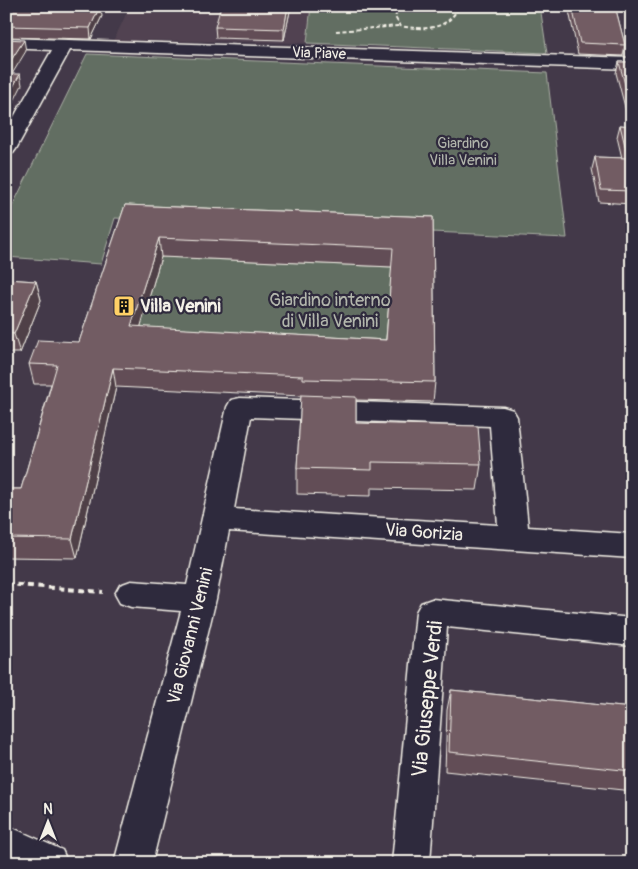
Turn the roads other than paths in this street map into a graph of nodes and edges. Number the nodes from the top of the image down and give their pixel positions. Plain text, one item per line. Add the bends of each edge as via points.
1 (6, 43) edge
2 (64, 45) junction
3 (632, 64) edge
4 (6, 149) edge
5 (217, 518) junction
6 (514, 538) junction
7 (632, 546) edge
8 (131, 594) road end
9 (200, 599) junction
10 (632, 632) edge
11 (6, 843) edge
12 (49, 863) edge
13 (133, 863) edge
14 (411, 863) edge

1 - 2 street, Via Piave
2 - 3 street, Via Piave
2 - 4 street
5 - 6 street, Via Gorizia
5 - 6 street, Via Giovanni Venini via 240,407 503,417
5 - 9 street, Via Giovanni Venini
6 - 7 street, Via Gorizia
8 - 9 street
9 - 13 street, Via Giovanni Venini
10 - 14 street, Via Giuseppe Verdi via 432,612
11 - 12 street

